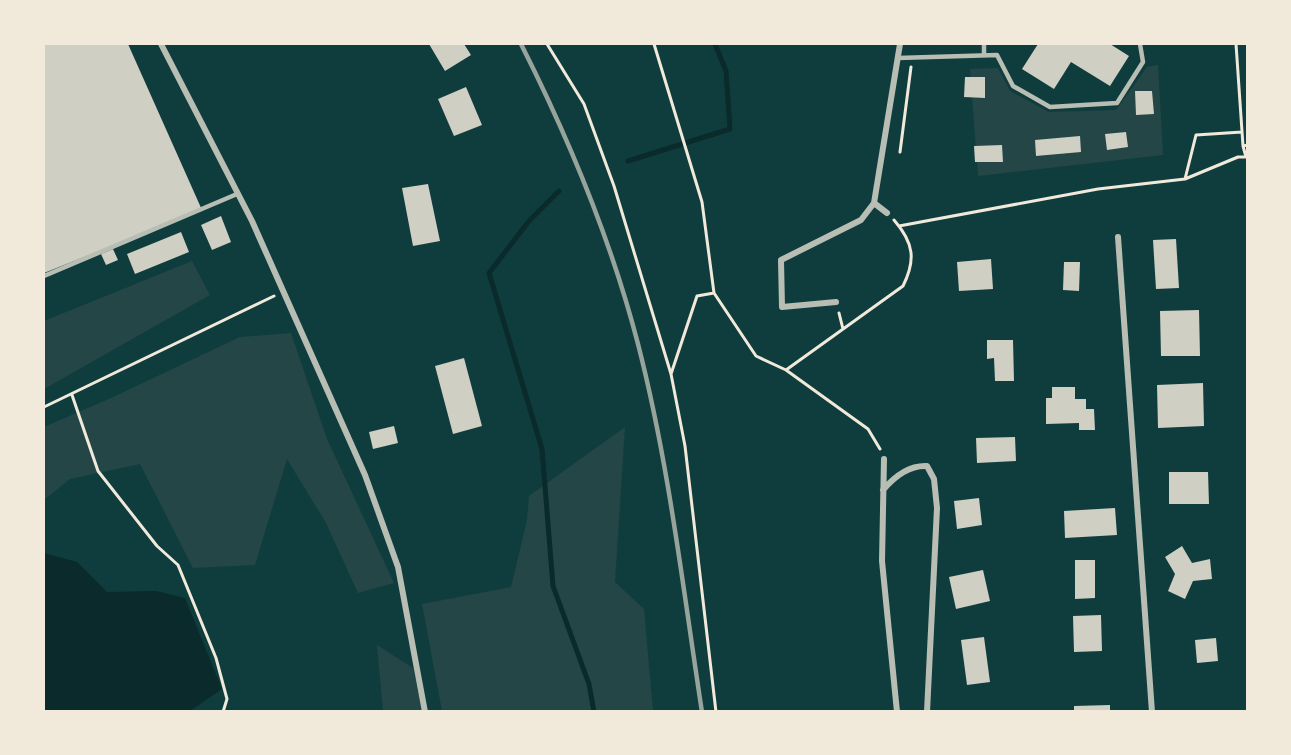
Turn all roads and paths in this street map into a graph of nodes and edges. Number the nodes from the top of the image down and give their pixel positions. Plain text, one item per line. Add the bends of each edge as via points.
1 (161, 44) edge
2 (547, 44) edge
3 (654, 44) edge
4 (900, 44) edge
5 (984, 44) edge
6 (1140, 44) edge
7 (1236, 44) edge
8 (984, 55) junction
9 (912, 57) junction
10 (898, 58) junction
11 (1242, 132) junction
12 (1245, 146) edge
13 (900, 152) dead end
14 (1247, 157) edge
15 (1185, 179) junction
16 (237, 194) junction
17 (874, 203) junction
18 (887, 213) joint
19 (899, 226) junction
20 (1118, 237) dead end
21 (44, 276) edge
22 (283, 291) junction
23 (714, 293) junction
24 (836, 302) joint
25 (843, 329) junction
26 (786, 370) junction
27 (670, 374) junction
28 (72, 395) junction
29 (44, 407) edge
30 (884, 459) joint
31 (883, 490) junction
32 (223, 711) edge
33 (425, 711) edge
34 (716, 711) edge
35 (897, 711) edge
36 (927, 711) edge
37 (1152, 711) edge

1 - 16 street
2 - 27 path via 584,104 614,186
3 - 23 path via 702,202
4 - 10 street
5 - 8 lane
6 - 8 lane via 1143,62 1117,103 1050,107 1014,86 997,55
7 - 11 path
8 - 9 lane
9 - 10 lane
9 - 13 path
10 - 17 street
11 - 12 path
11 - 15 path via 1196,135
12 - 14 path
14 - 15 path via 1238,157
15 - 19 path via 1098,189
16 - 21 lane
16 - 22 street
17 - 18 street
17 - 24 street via 861,220 781,260 782,307
18 - 19 path
19 - 25 path via 912,254 911,269 903,286
20 - 37 street
22 - 28 path
22 - 33 street via 365,475 398,567
23 - 26 path via 751,350 764,361
23 - 27 path via 697,296
24 - 25 path
25 - 26 path
26 - 30 path via 868,429
27 - 34 path via 685,446
28 - 29 path
28 - 32 path via 98,471 157,546 178,565 216,658 227,699
30 - 31 street
31 - 35 street via 882,561
31 - 36 street via 891,480 915,467 927,466 934,479 937,508

